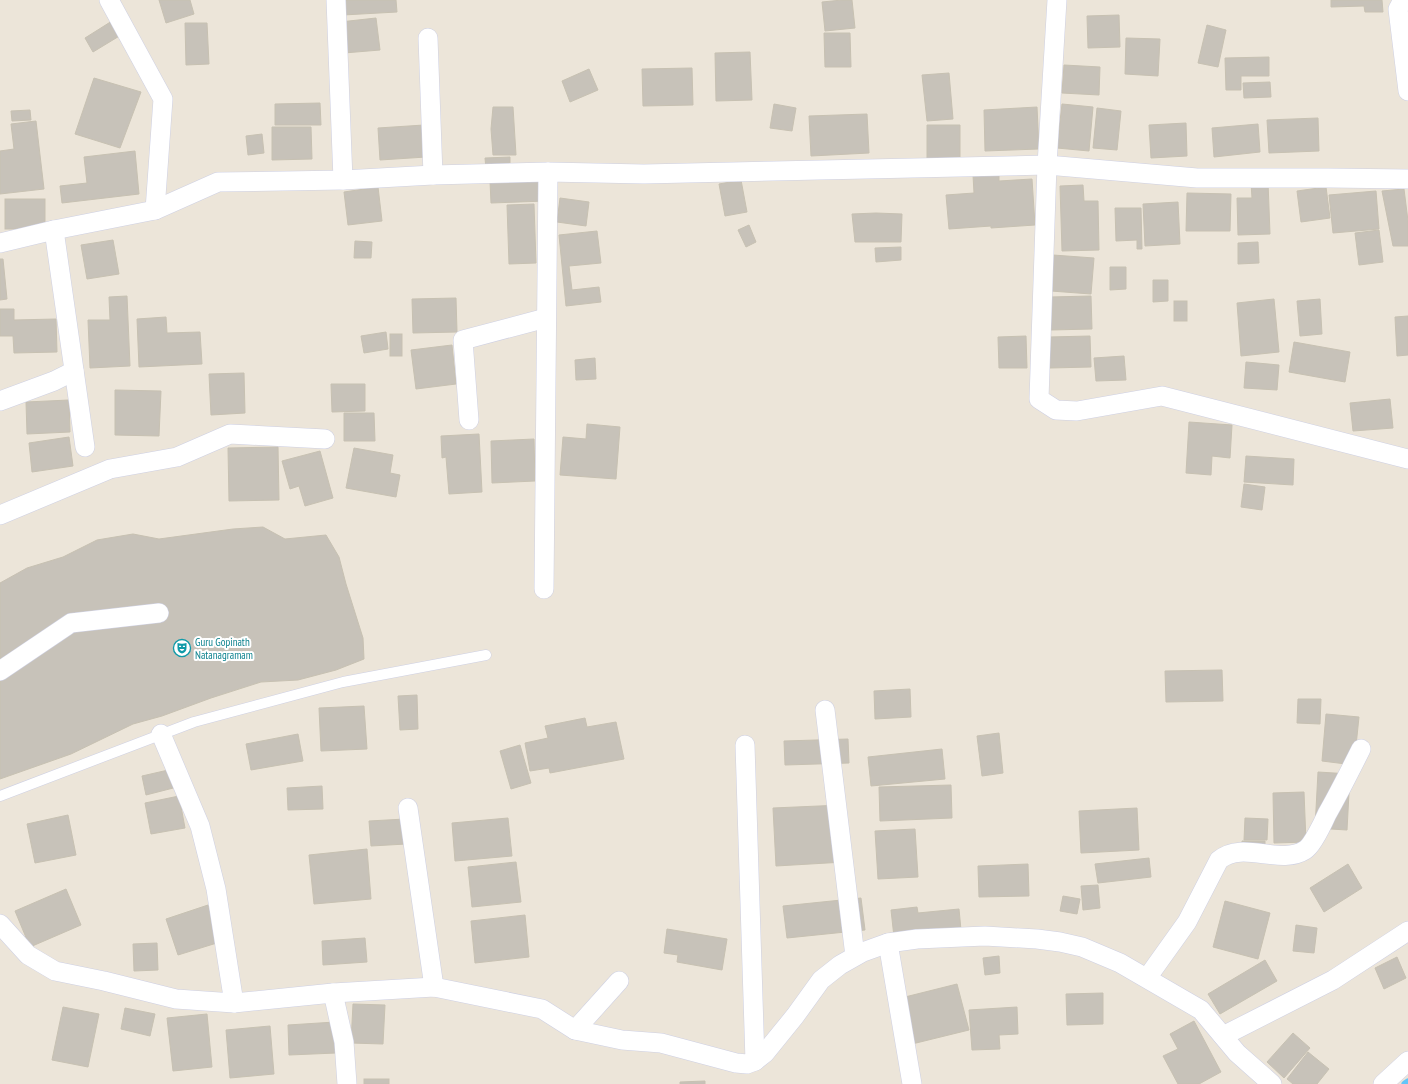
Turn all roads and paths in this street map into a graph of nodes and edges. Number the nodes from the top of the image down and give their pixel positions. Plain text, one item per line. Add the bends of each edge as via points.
1 (109, 0) edge
2 (336, 0) edge
3 (1057, 0) edge
4 (1403, 0) edge
5 (428, 38) dead end
6 (1408, 91) edge
7 (1048, 165) junction
8 (548, 172) junction
9 (433, 175) junction
10 (343, 180) junction
11 (1408, 180) edge
12 (154, 210) junction
13 (54, 230) junction
14 (0, 243) edge
15 (546, 318) junction
16 (74, 371) junction
17 (0, 401) edge
18 (469, 420) dead end
19 (326, 439) dead end
20 (85, 447) dead end
21 (1408, 459) edge
22 (0, 515) edge
23 (544, 589) dead end
24 (160, 613) dead end
25 (486, 655) dead end
26 (0, 671) edge
27 (825, 710) dead end
28 (162, 734) junction
29 (745, 745) dead end
30 (1361, 749) dead end
31 (0, 796) edge
32 (408, 808) dead end
33 (0, 924) edge
34 (1408, 931) edge
35 (888, 943) junction
36 (856, 956) junction
37 (1147, 978) junction
38 (619, 981) dead end
39 (434, 987) junction
40 (333, 993) junction
41 (234, 1003) junction
42 (575, 1030) junction
43 (1223, 1036) junction
44 (755, 1061) junction
45 (1408, 1061) edge
46 (347, 1084) edge
47 (912, 1084) edge
48 (1272, 1084) edge
49 (1383, 1084) edge

1 - 12 street via 163,99
2 - 10 street
3 - 7 street
4 - 6 street via 1398,9
5 - 9 street
7 - 8 street via 644,174
7 - 11 street via 1197,178
7 - 21 street via 1039,399 1056,410 1077,411 1162,396
8 - 9 street
8 - 15 street
9 - 10 street
10 - 12 street via 218,182
12 - 13 street
13 - 14 street
13 - 16 street
15 - 18 street via 462,340
15 - 23 street
16 - 17 street
16 - 20 street
19 - 22 street via 230,434 177,457 110,470
24 - 26 street via 71,623
25 - 28 lane via 343,682 253,705
27 - 36 street
28 - 31 lane
28 - 41 street via 200,826 216,889
29 - 44 street
30 - 37 street via 1318,833 1306,850 1295,854 1240,852 1219,860 1187,922
32 - 39 street
33 - 41 street via 28,955 55,970 176,999
34 - 43 street via 1334,980
35 - 36 street
35 - 37 street via 985,936 1037,939 1082,946
35 - 47 street
36 - 44 street via 821,980 765,1053
37 - 43 street via 1201,1010
38 - 42 street
39 - 40 street
39 - 42 street via 542,1009
40 - 41 street
40 - 46 street via 344,1042
42 - 44 street via 622,1040 661,1043 736,1063 747,1064
43 - 48 street via 1237,1053
45 - 49 street

